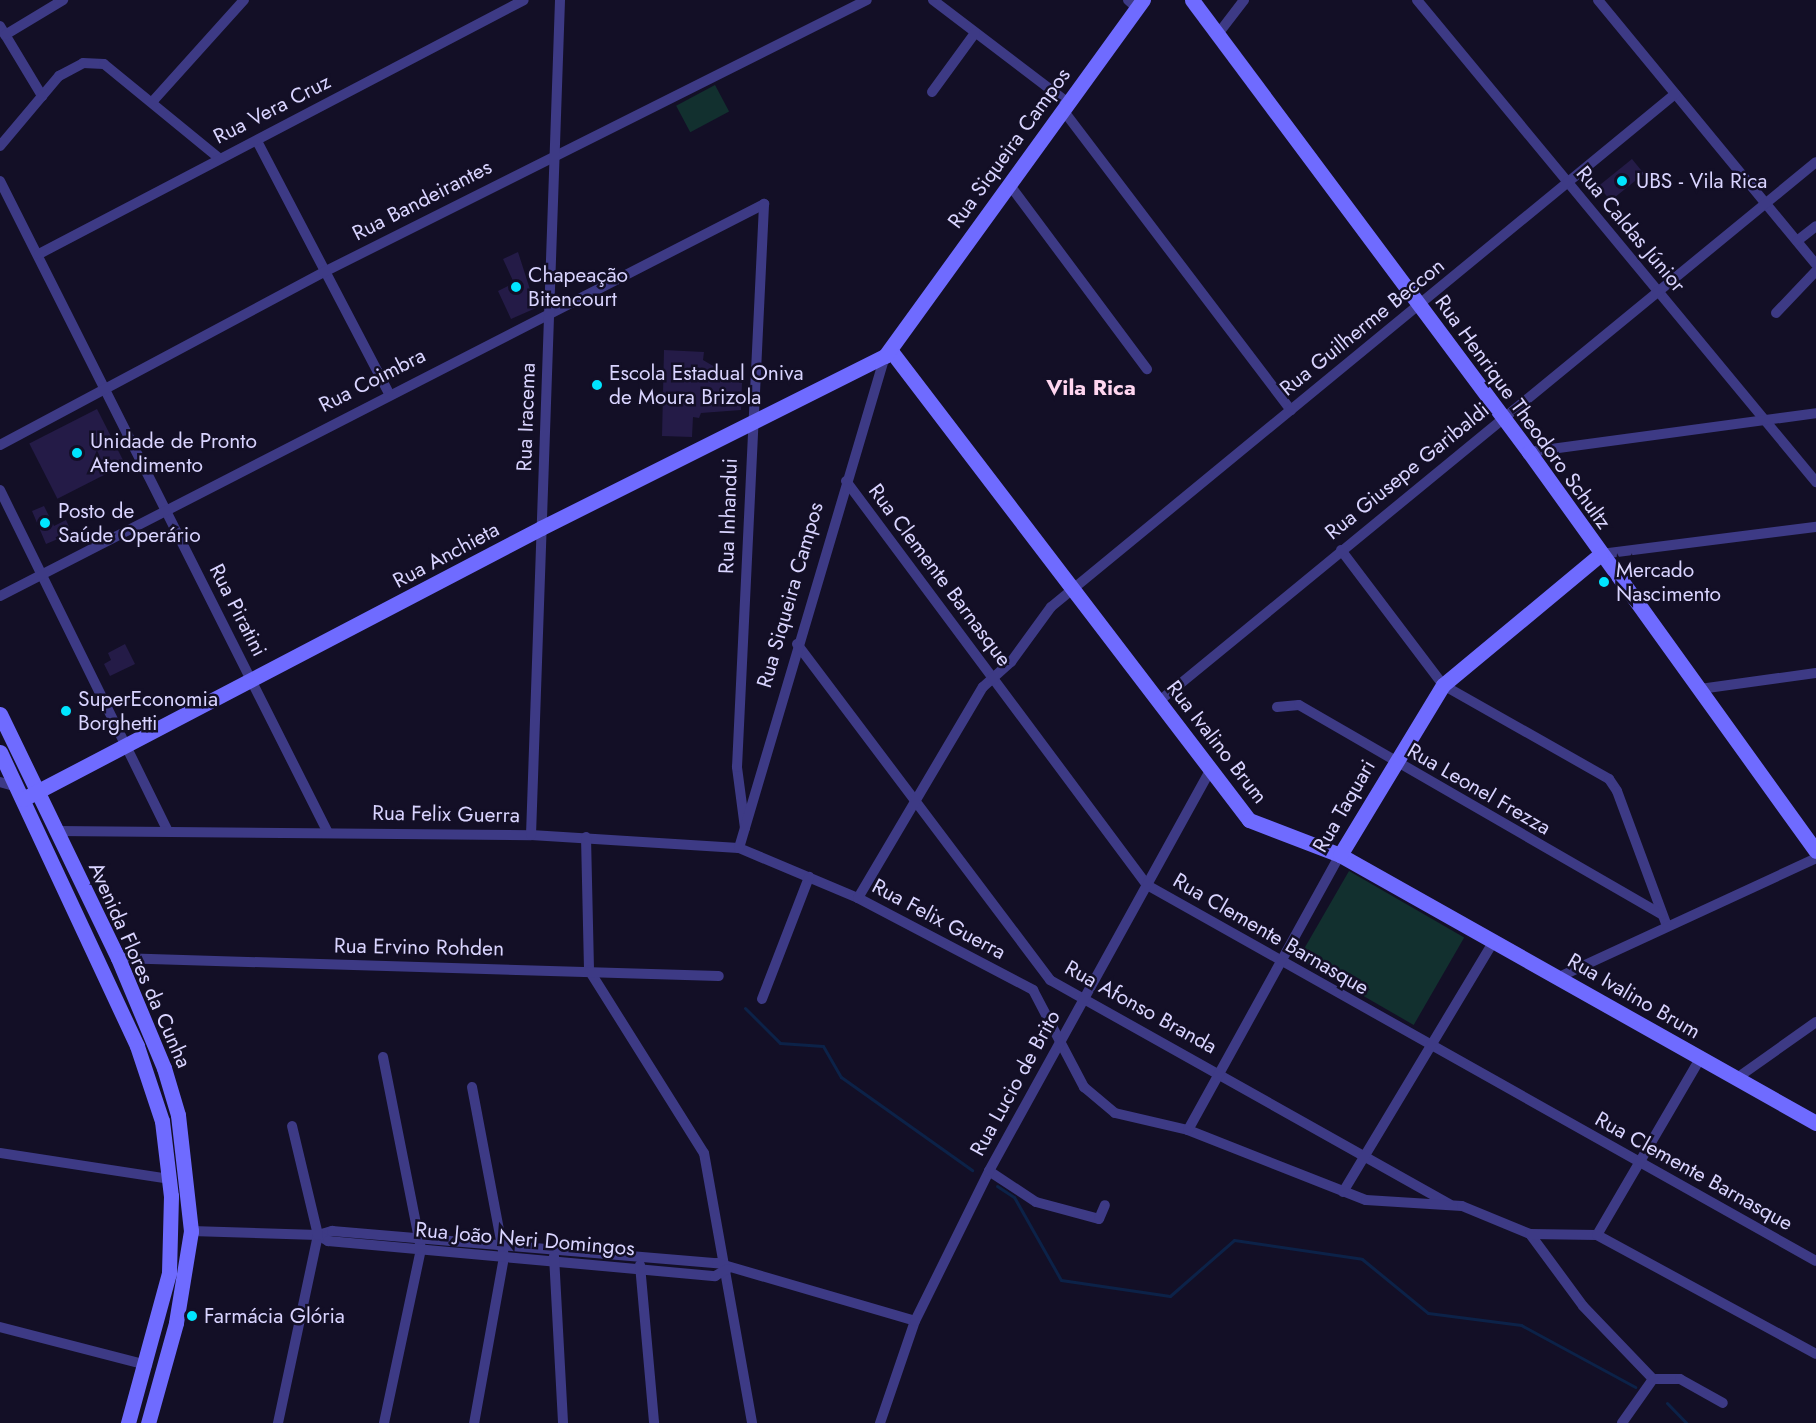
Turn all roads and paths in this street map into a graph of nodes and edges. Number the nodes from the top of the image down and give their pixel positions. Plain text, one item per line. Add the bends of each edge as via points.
1 (63, 0) edge
2 (244, 0) edge
3 (524, 0) edge
4 (560, 0) edge
5 (867, 0) edge
6 (933, 0) edge
7 (1192, 0) edge
8 (1244, 0) edge
9 (1417, 0) edge
10 (1598, 0) edge
11 (1136, 3) edge
12 (3, 31) edge
13 (975, 33) junction
14 (1218, 34) junction
15 (932, 93) dead end
16 (1675, 94) junction
17 (42, 96) junction
18 (153, 101) junction
19 (1066, 106) junction
20 (257, 141) junction
21 (0, 146) edge
22 (555, 155) junction
23 (219, 158) junction
24 (1816, 162) edge
25 (0, 181) edge
26 (1566, 183) junction
27 (1009, 184) junction
28 (1766, 203) junction
29 (764, 204) joint
30 (1816, 226) edge
31 (1797, 241) junction
32 (39, 254) junction
33 (1816, 264) edge
34 (1816, 271) edge
35 (324, 272) junction
36 (1657, 290) junction
37 (1420, 306) junction
38 (549, 311) junction
39 (1776, 313) dead end
40 (888, 353) junction
41 (1147, 369) dead end
42 (104, 389) junction
43 (390, 393) junction
44 (1291, 410) junction
45 (1816, 413) edge
46 (1503, 418) junction
47 (1763, 419) junction
48 (751, 424) junction
49 (0, 445) edge
50 (1529, 452) junction
51 (846, 481) junction
52 (1816, 482) edge
53 (0, 490) edge
54 (164, 508) junction
55 (1816, 526) edge
56 (541, 528) junction
57 (1341, 550) junction
58 (1600, 554) junction
59 (42, 573) junction
60 (1072, 588) junction
61 (0, 596) edge
62 (798, 644) junction
63 (1816, 673) edge
64 (993, 678) junction
65 (252, 681) junction
66 (1443, 685) junction
67 (1700, 689) junction
68 (1158, 702) junction
69 (1277, 707) dead end
70 (0, 714) edge
71 (127, 746) junction
72 (0, 752) edge
73 (1393, 762) junction
74 (1209, 772) junction
75 (0, 782) edge
76 (38, 792) junction
77 (20, 793) junction
78 (915, 804) junction
79 (745, 828) junction
80 (56, 831) junction
81 (168, 831) junction
82 (327, 831) junction
83 (531, 835) junction
84 (586, 837) junction
85 (739, 848) junction
86 (1816, 851) edge
87 (1340, 855) junction
88 (1816, 858) edge
89 (809, 877) junction
90 (1147, 885) junction
91 (858, 898) junction
92 (1661, 914) junction
93 (1667, 926) junction
94 (1493, 942) junction
95 (118, 958) junction
96 (1281, 964) junction
97 (589, 970) junction
98 (719, 976) dead end
99 (1559, 977) junction
100 (762, 999) dead end
101 (1082, 999) junction
102 (1816, 1022) edge
103 (1059, 1045) junction
104 (1431, 1047) junction
105 (383, 1057) dead end
106 (1700, 1059) junction
107 (1219, 1072) junction
108 (1737, 1078) junction
109 (472, 1087) dead end
110 (1816, 1123) edge
111 (292, 1126) dead end
112 (1188, 1130) junction
113 (0, 1153) edge
114 (1364, 1158) junction
115 (1641, 1165) junction
116 (989, 1171) junction
117 (169, 1179) junction
118 (1343, 1192) junction
119 (171, 1196) junction
120 (189, 1201) junction
121 (1106, 1205) dead end
122 (1452, 1206) junction
123 (191, 1231) junction
124 (1530, 1234) junction
125 (1597, 1235) junction
126 (318, 1236) junction
127 (421, 1244) junction
128 (503, 1251) junction
129 (554, 1256) junction
130 (640, 1257) junction
131 (1816, 1261) edge
132 (641, 1269) junction
133 (727, 1269) junction
134 (915, 1321) junction
135 (0, 1327) edge
136 (1816, 1354) edge
137 (147, 1365) junction
138 (1653, 1379) junction
139 (1723, 1403) dead end
140 (1627, 1421) edge
141 (128, 1423) edge
142 (148, 1423) edge
143 (278, 1423) edge
144 (384, 1423) edge
145 (474, 1423) edge
146 (563, 1423) edge
147 (654, 1423) edge
148 (752, 1423) edge
149 (880, 1423) edge

1 - 12 street
2 - 18 street
3 - 20 street, Rua Vera Cruz
4 - 22 street, Rua Iracema
5 - 22 street, Rua Bandeirantes
6 - 13 street
7 - 14 main road, Rua Henrique Theodoro Schultz
8 - 14 street
9 - 26 street, Rua Caldas Júnior
10 - 16 street
11 - 19 main road, Rua Siqueira Campos
12 - 17 street
13 - 15 street
13 - 19 street
14 - 37 main road, Rua Henrique Theodoro Schultz
16 - 26 street, Rua Guilherme Beccon
16 - 28 street
17 - 18 street via 59,76 83,63 104,64
17 - 21 street
18 - 23 street
19 - 27 main road, Rua Siqueira Campos
19 - 44 street
20 - 23 street, Rua Vera Cruz
20 - 35 street
22 - 35 street, Rua Bandeirantes
22 - 38 street, Rua Iracema
23 - 32 street, Rua Vera Cruz
24 - 28 street, Rua Giusepe Garibaldi
25 - 32 street, Rua Piratini
26 - 36 street, Rua Caldas Júnior
26 - 37 street, Rua Guilherme Beccon
27 - 40 main road, Rua Siqueira Campos
27 - 41 street
28 - 31 street
28 - 36 street, Rua Giusepe Garibaldi
29 - 38 street, Rua Coimbra
29 - 48 street, Rua Inhandui
30 - 31 street
31 - 33 street
32 - 42 street, Rua Piratini
34 - 39 street
35 - 42 street, Rua Bandeirantes
35 - 43 street
36 - 46 street, Rua Giusepe Garibaldi
36 - 47 street, Rua Caldas Júnior
37 - 44 street, Rua Guilherme Beccon
37 - 46 main road, Rua Henrique Theodoro Schultz
38 - 43 street, Rua Coimbra
38 - 56 street, Rua Iracema
40 - 48 main road, Rua Anchieta
40 - 51 street, Rua Siqueira Campos
40 - 60 main road, Rua Ivalino Brum
42 - 49 street, Rua Bandeirantes
42 - 54 street, Rua Piratini
43 - 54 street, Rua Coimbra
44 - 60 street, Rua Guilherme Beccon
45 - 47 street
46 - 50 main road, Rua Henrique Theodoro Schultz
46 - 57 street, Rua Giusepe Garibaldi
47 - 50 street
47 - 52 street, Rua Caldas Júnior
48 - 56 main road, Rua Anchieta
48 - 79 street, Rua Inhandui via 737,767
50 - 58 main road, Rua Henrique Theodoro Schultz
51 - 62 street, Rua Siqueira Campos
51 - 64 street, Rua Clemente Barnasque
53 - 59 street
54 - 59 street, Rua Coimbra
54 - 65 street, Rua Piratini
55 - 58 street
56 - 65 main road, Rua Anchieta
56 - 83 street, Rua Iracema
57 - 66 street
57 - 68 street, Rua Giusepe Garibaldi
58 - 66 main road, Rua Taquari
58 - 67 main road, Rua Henrique Theodoro Schultz
59 - 61 street, Rua Coimbra
59 - 71 street
60 - 64 street, Rua Guilherme Beccon via 1051,607 1011,662
60 - 68 main road, Rua Ivalino Brum
62 - 78 street, Rua Afonso Branda
62 - 79 street, Rua Siqueira Campos
63 - 67 street
64 - 78 street, Rua Guilherme Beccon via 983,687
64 - 90 street, Rua Clemente Barnasque
65 - 71 main road, Rua Anchieta
65 - 82 street, Rua Piratini
66 - 73 main road, Rua Taquari
66 - 92 street via 1609,779
67 - 86 main road, Rua Henrique Theodoro Schultz
68 - 74 main road, Rua Ivalino Brum
69 - 73 street, Rua Leonel Frezza via 1299,705
70 - 76 main road, Avenida Flores da Cunha
71 - 76 main road, Rua Anchieta
71 - 81 street
72 - 77 main road, Avenida Flores da Cunha
73 - 87 main road, Rua Taquari
73 - 92 street, Rua Leonel Frezza
74 - 87 main road, Rua Ivalino Brum via 1249,820
74 - 90 street, Rua Lucio de Brito
75 - 77 street
76 - 77 main road, Rua Anchieta
76 - 80 main road, Avenida Flores da Cunha
77 - 117 main road, Avenida Flores da Cunha via 147,1073 162,1121
78 - 91 street, Rua Guilherme Beccon
78 - 101 street, Rua Afonso Branda via 1050,980
79 - 85 street, Rua Siqueira Campos
80 - 81 street, Rua Felix Guerra
80 - 95 main road, Avenida Flores da Cunha
81 - 82 street, Rua Felix Guerra
82 - 83 street, Rua Felix Guerra
83 - 84 street, Rua Felix Guerra
84 - 85 street, Rua Felix Guerra
84 - 97 street
85 - 89 street, Rua Felix Guerra
87 - 94 main road, Rua Ivalino Brum
87 - 96 street, Rua Taquari
88 - 93 street
89 - 91 street, Rua Felix Guerra
89 - 100 street
90 - 96 street, Rua Clemente Barnasque
90 - 101 street, Rua Lucio de Brito
91 - 103 street, Rua Felix Guerra via 1033,990
92 - 93 street
93 - 99 street
94 - 99 main road, Rua Ivalino Brum
94 - 104 street
95 - 97 street, Rua Ervino Rohden
95 - 120 main road, Avenida Flores da Cunha via 172,1092
96 - 104 street, Rua Clemente Barnasque
96 - 107 street, Rua Taquari
97 - 98 street, Rua Ervino Rohden
97 - 133 street via 704,1153
99 - 106 main road, Rua Ivalino Brum
101 - 103 street, Rua Lucio de Brito
101 - 107 street, Rua Afonso Branda
102 - 108 street
103 - 112 street, Rua Felix Guerra via 1084,1087 1115,1113
103 - 116 street, Rua Lucio de Brito
104 - 114 street
104 - 115 street, Rua Clemente Barnasque
105 - 127 street
106 - 108 main road, Rua Ivalino Brum
106 - 115 street
107 - 112 street, Rua Taquari
107 - 114 street, Rua Afonso Branda
108 - 110 main road, Rua Ivalino Brum
109 - 128 street
111 - 126 street
112 - 118 street, Rua Felix Guerra
113 - 117 street
114 - 118 street
114 - 122 street, Rua Afonso Branda
115 - 125 street
115 - 131 street, Rua Clemente Barnasque
116 - 121 street via 1036,1202 1099,1219
116 - 134 street, Rua Lucio de Brito
117 - 119 main road, Avenida Flores da Cunha
117 - 120 main road via 183,1180
118 - 122 street, Rua Felix Guerra via 1390,1203
119 - 123 main road via 180,1228
119 - 137 main road, Avenida Flores da Cunha via 169,1273
120 - 123 main road, Avenida Flores da Cunha
122 - 124 street, Rua Felix Guerra via 1476,1210
123 - 126 street, Rua João Neri Domingos
123 - 142 main road, Avenida Flores da Cunha via 176,1323
124 - 125 street
124 - 138 street, Rua Felix Guerra via 1583,1306
125 - 136 street
126 - 127 street, Rua João Neri Domingos via 332,1231
126 - 143 street
127 - 128 street, Rua João Neri Domingos
127 - 144 street
128 - 129 street, Rua João Neri Domingos
128 - 145 street
129 - 130 street, Rua João Neri Domingos
129 - 132 street, Rua João Neri Domingos
129 - 146 street
130 - 132 street
130 - 133 street, Rua João Neri Domingos via 717,1263
132 - 133 street, Rua João Neri Domingos via 715,1276
132 - 147 street
133 - 134 street, Rua João Neri Domingos
133 - 148 street
134 - 149 street, Rua Lucio de Brito
135 - 137 street
137 - 141 main road, Avenida Flores da Cunha
138 - 139 street via 1680,1379
138 - 140 street

